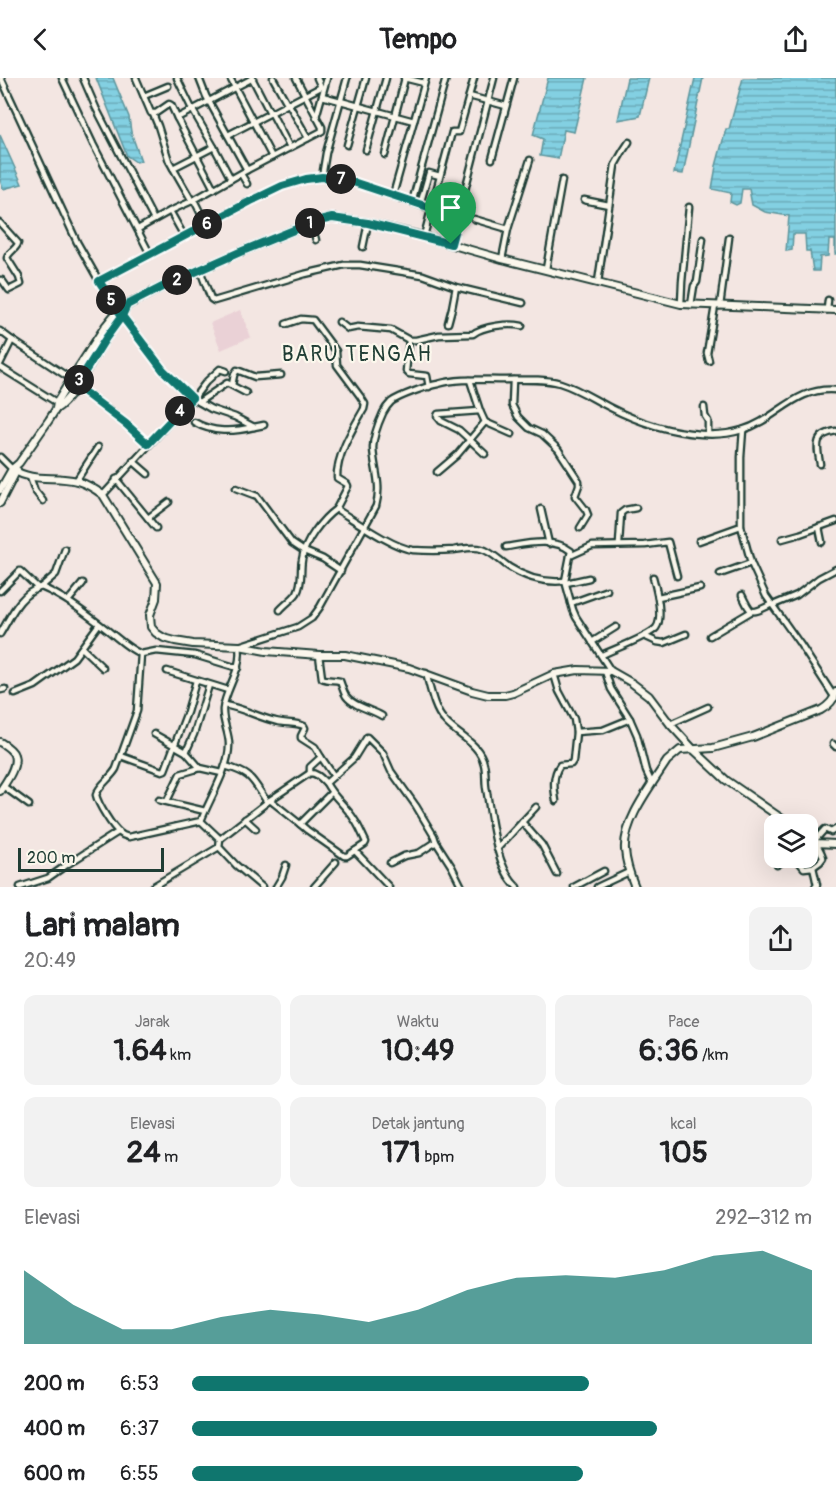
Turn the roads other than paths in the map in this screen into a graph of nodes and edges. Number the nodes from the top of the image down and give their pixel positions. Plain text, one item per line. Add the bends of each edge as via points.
1 (1, 78) edge
2 (62, 78) edge
3 (83, 78) edge
4 (136, 78) edge
5 (177, 78) edge
6 (199, 78) edge
7 (230, 78) edge
8 (252, 78) edge
9 (273, 78) edge
10 (296, 78) edge
11 (317, 78) edge
12 (327, 78) edge
13 (347, 78) edge
14 (366, 78) edge
15 (386, 78) edge
16 (405, 78) edge
17 (446, 78) edge
18 (474, 78) edge
19 (494, 78) edge
20 (514, 78) edge
21 (425, 81) edge
22 (168, 86) dead end
23 (235, 87) junction
24 (304, 94) junction
25 (144, 96) junction
26 (322, 96) junction
27 (469, 96) junction
28 (209, 101) junction
29 (340, 101) junction
30 (488, 101) junction
31 (288, 103) junction
32 (358, 106) junction
33 (506, 106) junction
34 (192, 109) junction
35 (377, 111) junction
36 (271, 113) junction
37 (153, 114) junction
38 (395, 116) junction
39 (316, 117) junction
40 (177, 118) junction
41 (254, 122) junction
42 (414, 122) junction
43 (228, 135) junction
44 (308, 138) junction
45 (629, 142) dead end
46 (347, 145) dead end
47 (214, 147) junction
48 (290, 147) junction
49 (366, 150) dead end
50 (385, 155) dead end
51 (196, 156) junction
52 (272, 157) junction
53 (492, 159) dead end
54 (530, 160) dead end
55 (173, 168) junction
56 (248, 170) junction
57 (420, 172) junction
58 (429, 173) junction
59 (241, 174) junction
60 (440, 176) junction
61 (322, 177) junction
62 (231, 179) junction
63 (562, 180) dead end
64 (247, 184) dead end
65 (214, 189) junction
66 (393, 195) junction
67 (193, 200) junction
68 (434, 200) junction
69 (584, 200) dead end
70 (412, 202) junction
71 (420, 205) junction
72 (609, 205) junction
73 (461, 206) junction
74 (689, 207) dead end
75 (431, 208) junction
76 (170, 212) junction
77 (474, 219) dead end
78 (154, 220) junction
79 (0, 223) edge
80 (311, 223) junction
81 (368, 223) junction
82 (206, 224) junction
83 (138, 229) junction
84 (508, 229) junction
85 (184, 236) junction
86 (424, 237) junction
87 (729, 238) dead end
88 (703, 239) dead end
89 (316, 240) dead end
90 (451, 244) junction
91 (363, 247) dead end
92 (150, 254) junction
93 (502, 259) junction
94 (546, 269) junction
95 (200, 270) junction
96 (0, 280) edge
97 (99, 281) junction
98 (598, 282) junction
99 (456, 286) junction
100 (828, 300) dead end
101 (523, 303) dead end
102 (681, 304) junction
103 (691, 305) junction
104 (717, 306) junction
105 (827, 310) junction
106 (836, 310) edge
107 (120, 313) junction
108 (339, 322) dead end
109 (448, 323) dead end
110 (286, 324) dead end
111 (522, 326) dead end
112 (0, 331) edge
113 (12, 340) junction
114 (409, 340) junction
115 (709, 362) dead end
116 (0, 366) edge
117 (225, 371) dead end
118 (281, 375) dead end
119 (71, 379) junction
120 (470, 380) junction
121 (513, 380) junction
122 (232, 385) junction
123 (76, 386) junction
124 (429, 387) junction
125 (836, 390) edge
126 (246, 393) dead end
127 (195, 400) junction
128 (58, 405) junction
129 (704, 407) dead end
130 (480, 411) junction
131 (194, 422) dead end
132 (485, 422) junction
133 (264, 425) dead end
134 (254, 427) junction
135 (742, 430) junction
136 (836, 431) edge
137 (512, 434) dead end
138 (708, 434) junction
139 (471, 440) junction
140 (148, 444) junction
141 (98, 447) dead end
142 (485, 454) dead end
143 (0, 457) edge
144 (133, 461) junction
145 (820, 464) dead end
146 (14, 470) junction
147 (437, 472) dead end
148 (147, 474) dead end
149 (30, 477) junction
150 (116, 479) junction
151 (76, 481) junction
152 (236, 488) dead end
153 (0, 489) edge
154 (103, 495) junction
155 (43, 501) dead end
156 (169, 502) dead end
157 (0, 503) edge
158 (636, 508) dead end
159 (336, 509) junction
160 (541, 509) dead end
161 (148, 518) junction
162 (836, 521) edge
163 (741, 526) junction
164 (819, 527) junction
165 (156, 528) dead end
166 (364, 528) junction
167 (580, 528) dead end
168 (782, 539) dead end
169 (699, 541) dead end
170 (822, 542) dead end
171 (549, 544) junction
172 (619, 544) junction
173 (506, 547) dead end
174 (65, 549) dead end
175 (304, 551) junction
176 (570, 556) junction
177 (751, 564) junction
178 (836, 568) edge
179 (341, 571) junction
180 (720, 574) dead end
181 (677, 576) dead end
182 (653, 577) dead end
183 (589, 578) dead end
184 (566, 582) junction
185 (83, 583) dead end
186 (39, 588) junction
187 (700, 588) dead end
188 (608, 590) dead end
189 (0, 591) edge
190 (742, 595) dead end
191 (658, 597) junction
192 (68, 601) junction
193 (571, 603) junction
194 (773, 605) junction
195 (280, 610) dead end
196 (752, 611) junction
197 (99, 624) junction
198 (616, 627) dead end
199 (0, 634) edge
200 (686, 634) dead end
201 (644, 636) junction
202 (710, 636) dead end
203 (592, 642) junction
204 (239, 646) junction
205 (82, 648) junction
206 (141, 654) junction
207 (319, 655) junction
208 (602, 655) junction
209 (103, 668) dead end
210 (238, 668) junction
211 (167, 671) dead end
212 (608, 671) junction
213 (426, 673) junction
214 (554, 674) junction
215 (196, 681) junction
216 (209, 686) junction
217 (228, 690) junction
218 (15, 694) dead end
219 (835, 695) edge
220 (224, 705) junction
221 (708, 707) dead end
222 (382, 716) dead end
223 (630, 719) junction
224 (670, 724) junction
225 (576, 732) junction
226 (154, 734) dead end
227 (0, 742) edge
228 (175, 745) junction
229 (693, 749) junction
230 (186, 752) junction
231 (121, 756) junction
232 (321, 757) junction
233 (225, 766) junction
234 (200, 768) junction
235 (222, 773) junction
236 (310, 773) junction
237 (334, 776) junction
238 (326, 783) junction
239 (652, 784) junction
240 (1, 788) edge
241 (331, 793) junction
242 (159, 800) dead end
243 (167, 801) junction
244 (268, 801) junction
245 (556, 801) dead end
246 (28, 805) dead end
247 (536, 807) dead end
248 (205, 812) junction
249 (775, 814) edge
250 (245, 819) junction
251 (201, 821) junction
252 (522, 822) junction
253 (300, 824) junction
254 (256, 829) dead end
255 (836, 830) edge
256 (118, 832) junction
257 (818, 837) edge
258 (220, 839) junction
259 (436, 842) junction
260 (818, 843) edge
261 (836, 844) edge
262 (818, 846) edge
263 (219, 847) junction
264 (497, 849) junction
265 (356, 851) junction
266 (336, 862) dead end
267 (390, 863) dead end
268 (818, 863) edge
269 (286, 865) dead end
270 (813, 868) edge
271 (604, 871) dead end
272 (629, 872) junction
273 (557, 874) dead end
274 (164, 880) junction
275 (20, 887) edge
276 (152, 887) edge
277 (168, 887) edge
278 (262, 887) edge
279 (276, 887) edge
280 (314, 887) edge
281 (389, 887) edge
282 (462, 887) edge
283 (517, 887) edge
284 (574, 887) edge
285 (597, 887) edge
286 (635, 887) edge
287 (815, 887) edge

1 - 97 street
2 - 83 street
3 - 78 street
4 - 25 street
5 - 34 street
6 - 28 street
7 - 23 street
8 - 23 street
8 - 36 street
9 - 31 street
10 - 24 street
11 - 24 street via 321,87
12 - 26 street
13 - 29 street
14 - 32 street
15 - 35 street
16 - 21 street
16 - 38 street
17 - 57 street
18 - 27 street
19 - 30 street
20 - 33 street
21 - 42 street
22 - 25 street
23 - 28 street
23 - 41 street
24 - 31 street
24 - 39 street
25 - 37 street
26 - 29 street
26 - 39 street
27 - 30 street
27 - 60 street via 458,132 452,132
28 - 34 street
28 - 43 street
29 - 32 street
29 - 61 street
30 - 33 street
30 - 73 street
31 - 36 street
31 - 44 street
32 - 35 street
32 - 46 street
33 - 53 street
34 - 40 street
34 - 47 street
35 - 38 street
35 - 49 street
36 - 41 street
36 - 48 street
37 - 40 street via 169,104
37 - 55 street
38 - 42 street
38 - 50 street
39 - 44 street via 322,131
40 - 51 street
41 - 43 street
41 - 52 street
42 - 66 street
43 - 56 street
44 - 48 street
45 - 72 street via 615,165
47 - 51 street
47 - 62 street
48 - 52 street
51 - 55 street
51 - 65 street
52 - 56 street
54 - 84 street
55 - 67 street
56 - 59 street
57 - 58 street
57 - 70 street
58 - 60 street
58 - 71 street
59 - 62 street
59 - 64 street
60 - 68 street
61 - 66 street via 344,179
61 - 82 street via 282,186
62 - 65 street
63 - 94 street
65 - 67 street
66 - 70 street
67 - 76 street
67 - 82 street
68 - 73 street
68 - 75 street
69 - 72 street
70 - 71 street
71 - 75 street
72 - 98 street
73 - 90 street
74 - 102 street
75 - 86 street
76 - 78 street
76 - 85 street
77 - 84 street
78 - 83 street
79 - 96 street via 18,243 7,258 21,284 9,290
80 - 81 main road via 332,218
80 - 89 street
80 - 95 main road
81 - 86 main road
81 - 91 street
82 - 85 street
83 - 92 street
84 - 93 street
85 - 92 street
86 - 90 main road
87 - 104 street
88 - 103 street
90 - 93 main road
92 - 97 street
93 - 94 main road
94 - 98 main road
95 - 99 street via 214,301 344,265 397,271
95 - 107 main road via 127,305
97 - 107 street
98 - 102 main road
99 - 101 street
99 - 109 street
100 - 105 street
102 - 103 main road
103 - 104 main road
104 - 105 main road
104 - 115 street via 707,353
105 - 106 main road
107 - 119 main road via 106,325
107 - 123 main road
107 - 127 street via 163,370
108 - 114 street via 348,329 391,330
110 - 159 street via 313,320 336,351 337,365 365,404 337,472 337,478 348,486
111 - 114 street via 496,326 473,334
112 - 113 street
113 - 116 street
113 - 119 street
114 - 124 street via 406,371 427,376
116 - 128 street
117 - 127 street via 220,369 206,382
118 - 122 street via 258,378 237,370
119 - 128 main road
120 - 121 street
120 - 124 street
120 - 130 street
121 - 138 street via 557,382 636,420 681,432
121 - 167 street via 512,405 518,417 558,448 579,481 575,496 588,515
122 - 126 street
122 - 127 street via 224,383
123 - 128 main road
123 - 140 street
124 - 166 street via 396,399 380,420 374,448 379,495
125 - 135 street via 795,398
127 - 134 street
127 - 140 street
128 - 146 main road
129 - 138 street
130 - 132 street
130 - 139 street via 437,416
131 - 134 street via 226,431
132 - 137 street
132 - 139 street
133 - 134 street
135 - 138 street
135 - 163 street
136 - 145 street via 824,434 818,441
139 - 142 street
139 - 147 street
140 - 144 street
141 - 151 street
143 - 146 street
144 - 148 street
144 - 150 street
146 - 149 main road
146 - 153 main road
146 - 157 main road
149 - 151 main road
149 - 155 street
150 - 154 street
150 - 161 street
151 - 154 main road
152 - 175 street via 257,496 288,539
154 - 204 main road via 157,582 149,621 156,633 193,644
156 - 161 street
158 - 172 street via 621,513
159 - 166 street
159 - 175 street via 313,533
160 - 171 street
161 - 165 street
162 - 164 street
163 - 169 street
163 - 177 street
164 - 168 street
164 - 170 street
166 - 179 street
166 - 184 street via 406,549 479,548 530,578
171 - 173 street
171 - 176 street via 568,548
172 - 176 street via 592,546
172 - 181 street via 668,542
174 - 186 street via 56,574
175 - 179 street
175 - 195 street via 299,587
176 - 184 street
177 - 180 street
177 - 194 street
178 - 194 street via 797,596
179 - 204 street via 321,607 305,623
182 - 191 street
183 - 184 street
184 - 193 street
185 - 192 street
186 - 189 street via 20,572
186 - 192 street
186 - 199 street via 19,601
187 - 191 street
188 - 193 street
190 - 196 street
191 - 201 street via 658,623
192 - 197 street
193 - 203 street
194 - 196 street
194 - 219 street
196 - 202 street
197 - 205 street
197 - 206 street
198 - 203 street
200 - 201 street via 660,643
201 - 208 street
203 - 208 street
204 - 207 main road
204 - 210 street
205 - 209 street
205 - 218 street via 51,675
206 - 210 street via 156,651 195,655
206 - 231 street via 137,711
207 - 213 main road via 345,655
207 - 222 street via 322,678 340,681 353,703
208 - 212 street
210 - 217 street
211 - 215 street
212 - 214 main road
212 - 223 street via 611,690
212 - 224 main road via 632,682 649,696
213 - 214 main road via 488,695 513,693
213 - 264 street via 442,719 474,744 484,763
214 - 225 street
215 - 216 street
215 - 228 street
216 - 217 street
216 - 230 street
217 - 220 street
219 - 229 main road via 821,710 753,737
220 - 232 street via 281,723 302,725 302,738
220 - 233 street via 230,748
221 - 224 street
223 - 225 street via 603,730
223 - 239 street
224 - 229 main road
225 - 245 street via 573,761 556,770
226 - 228 street
227 - 240 main road via 15,757
228 - 230 street
228 - 231 street via 162,771
229 - 239 main road via 674,754
229 - 249 main road via 726,780
230 - 234 street
231 - 256 street via 112,776 96,795
232 - 236 street via 311,765
232 - 237 street
233 - 235 street
233 - 244 street via 250,777
234 - 235 street
234 - 243 street via 180,774
235 - 248 street
236 - 238 street
236 - 244 street
237 - 238 street
237 - 259 street via 354,758 367,737 383,753
238 - 241 street
239 - 272 main road via 626,831 624,849
240 - 246 street
241 - 253 street
241 - 265 street via 356,820 366,842
242 - 243 street
243 - 248 street
244 - 250 street
244 - 253 street
247 - 252 street
248 - 251 street
250 - 254 street
250 - 258 street
251 - 256 street via 129,837
251 - 258 street
252 - 264 street
252 - 273 street via 542,845
253 - 265 street via 342,855
255 - 257 street via 825,829
256 - 275 street via 48,878
258 - 263 street
259 - 267 street
259 - 282 street
260 - 261 main road
262 - 268 street via 823,858
263 - 274 street
263 - 278 street
264 - 283 street
265 - 281 street
266 - 280 street
269 - 279 street
270 - 287 street
271 - 284 street
272 - 285 street
272 - 286 main road
274 - 276 street
274 - 277 street

